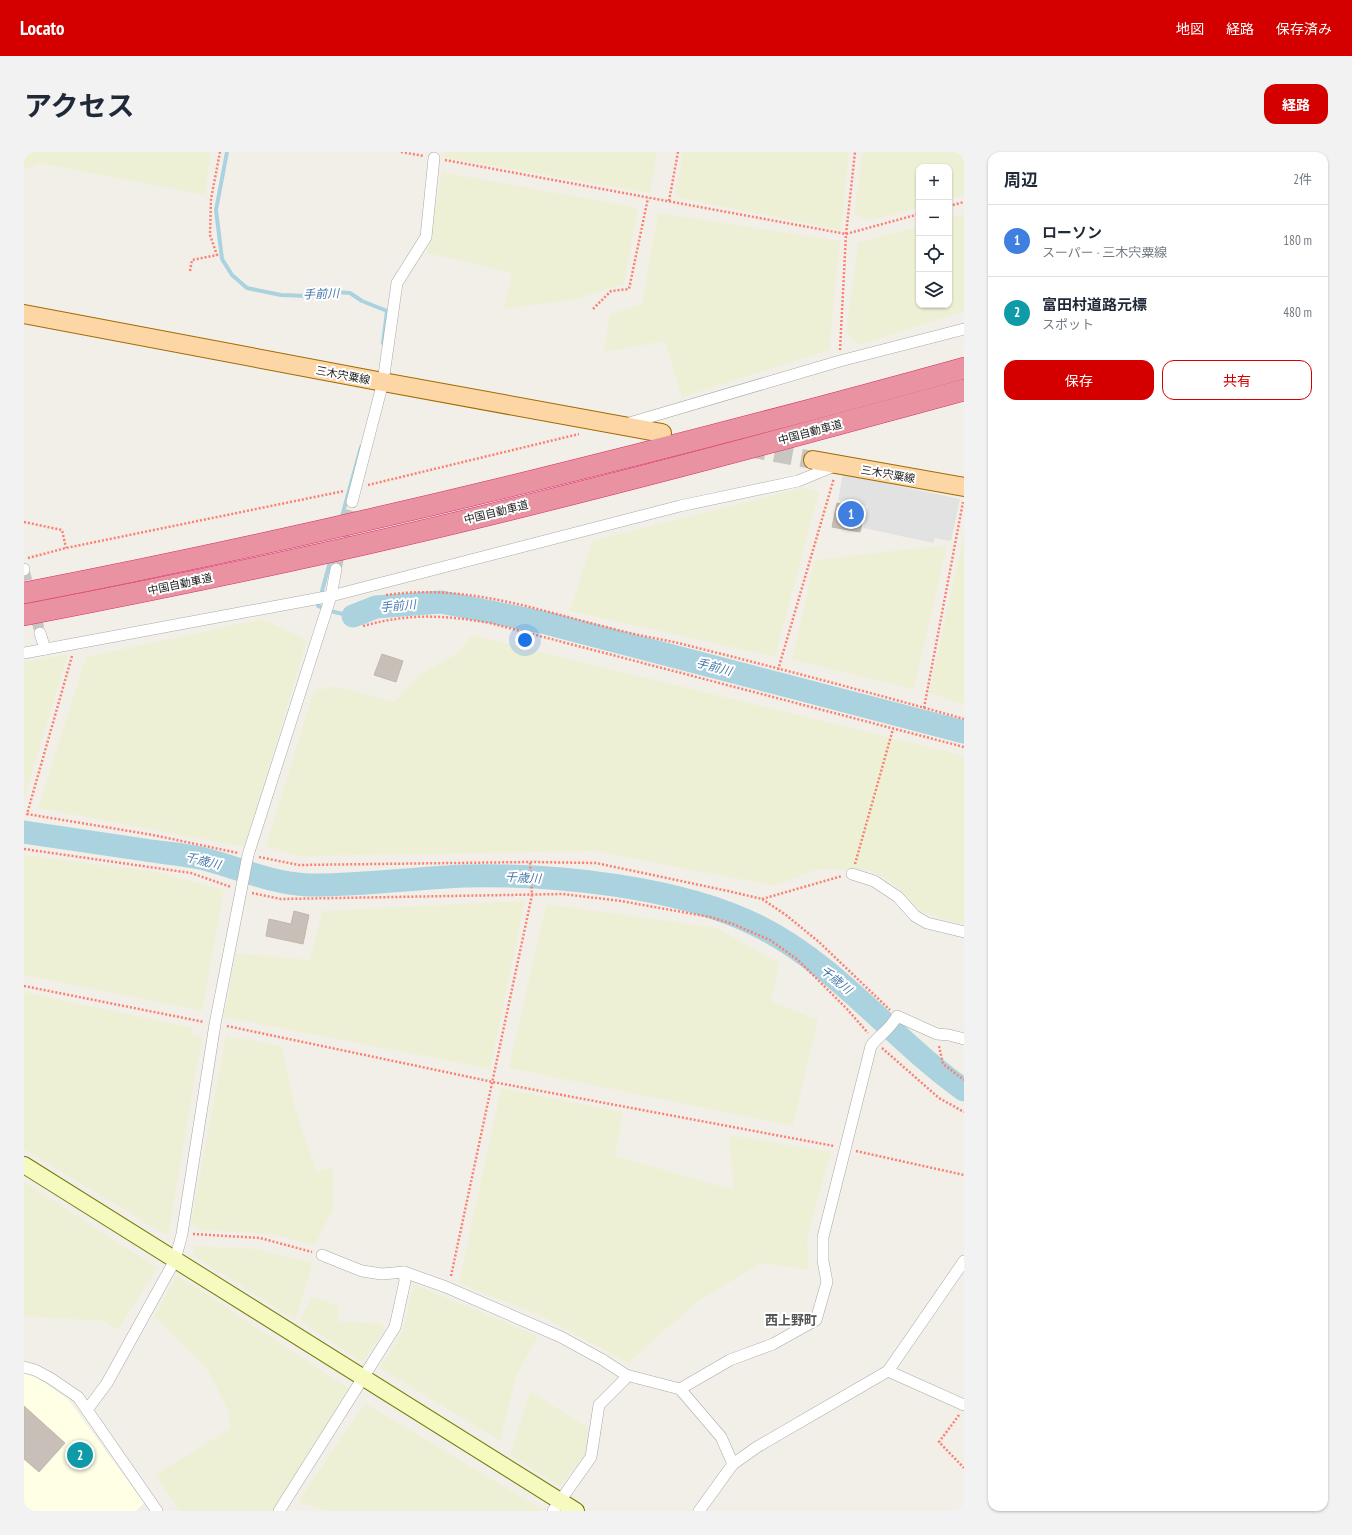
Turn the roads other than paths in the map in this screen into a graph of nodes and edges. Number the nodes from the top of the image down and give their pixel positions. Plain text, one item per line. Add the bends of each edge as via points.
1 (434, 158) road end
2 (24, 314) edge
3 (964, 329) edge
4 (964, 368) edge
5 (383, 382) junction
6 (964, 390) edge
7 (621, 426) junction
8 (662, 433) dead end
9 (813, 460) tunnel mouth
10 (838, 465) junction
11 (964, 487) edge
12 (352, 502) tunnel mouth
13 (336, 569) tunnel mouth
14 (24, 593) edge
15 (330, 596) junction
16 (24, 616) edge
17 (40, 633) tunnel mouth
18 (45, 649) junction
19 (24, 653) edge
20 (852, 874) road end
21 (964, 932) edge
22 (964, 1039) edge
23 (24, 1165) edge
24 (322, 1254) road end
25 (175, 1260) junction
26 (964, 1261) edge
27 (404, 1272) junction
28 (24, 1367) edge
29 (888, 1372) junction
30 (626, 1374) junction
31 (363, 1377) junction
32 (680, 1389) junction
33 (86, 1410) junction
34 (962, 1410) edge
35 (733, 1464) junction
36 (557, 1506) edge
37 (156, 1511) edge
38 (282, 1511) edge
39 (576, 1511) edge
40 (699, 1511) edge

1 - 5 street via 426,237 397,283
2 - 5 main road, 三木宍粟線
3 - 7 street via 840,361
4 - 14 highway, 中国自動車道 via 609,462 428,506 134,572
5 - 7 main road, 三木宍粟線
5 - 12 street
6 - 16 highway, 中国自動車道 via 614,484 399,536
7 - 8 main road, 三木宍粟線
9 - 10 main road, 三木宍粟線
10 - 11 main road, 三木宍粟線
10 - 15 street via 798,481 680,506
13 - 15 street
15 - 18 street
15 - 25 street via 248,858 215,1024 182,1234
17 - 18 street
18 - 19 street
20 - 21 street via 874,881 898,896 915,916 927,923
22 - 32 street via 936,1034 896,1019 871,1046 823,1236 823,1261 827,1282 816,1320 773,1344 730,1360
23 - 25 street
24 - 27 street via 362,1271 382,1274
25 - 31 street
25 - 33 street via 107,1383
26 - 29 street
27 - 30 street via 446,1287 561,1337
27 - 31 street via 405,1281 395,1327
28 - 33 street via 50,1378 78,1397
29 - 34 street
29 - 35 street
30 - 32 street
30 - 36 street via 624,1380 599,1405 591,1457
31 - 36 street
31 - 38 street
32 - 35 street via 721,1437
33 - 37 street
35 - 40 street
36 - 39 street

